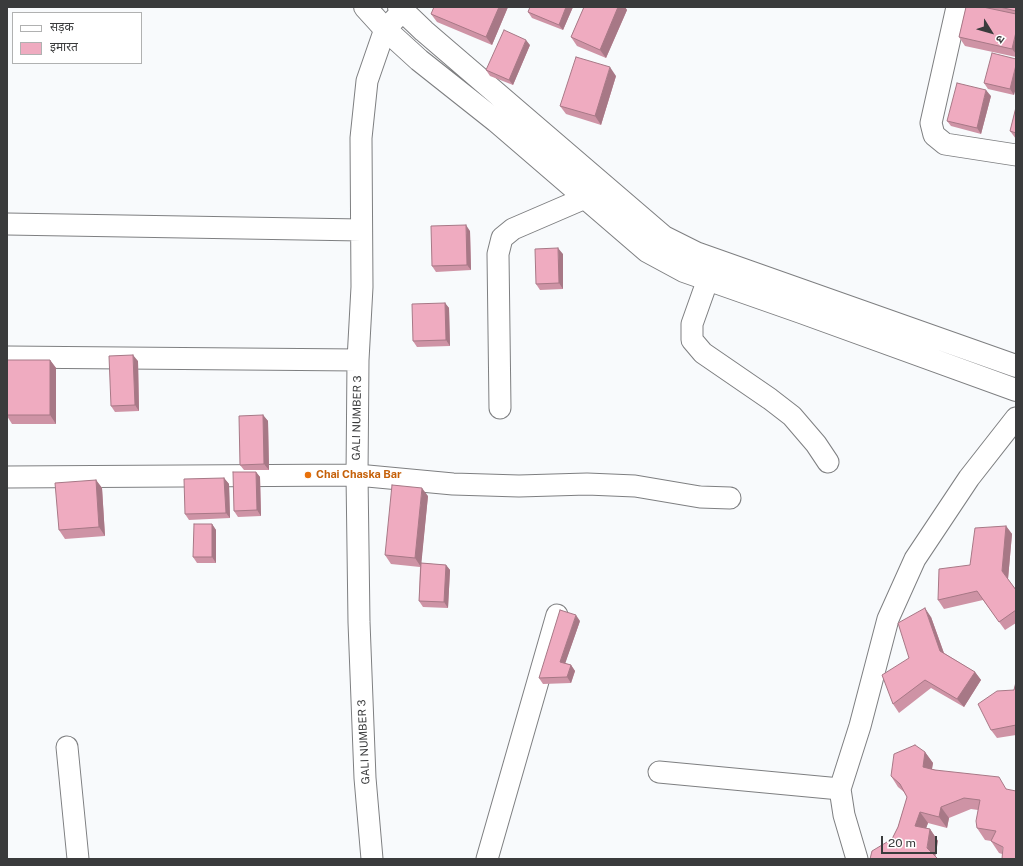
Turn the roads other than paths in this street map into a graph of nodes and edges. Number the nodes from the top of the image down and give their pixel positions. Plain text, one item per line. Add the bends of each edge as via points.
1 (365, 7) edge
2 (957, 7) edge
3 (401, 9) edge
4 (385, 29) junction
5 (1016, 155) edge
6 (585, 198) junction
7 (7, 224) edge
8 (361, 230) junction
9 (708, 280) junction
10 (7, 357) edge
11 (358, 360) junction
12 (1016, 366) edge
13 (1016, 390) edge
14 (500, 408) dead end
15 (1016, 418) edge
16 (828, 462) dead end
17 (356, 475) junction
18 (7, 477) edge
19 (730, 498) dead end
20 (557, 615) edge
21 (67, 747) dead end
22 (659, 772) dead end
23 (840, 789) junction
24 (78, 859) edge
25 (372, 859) edge
26 (487, 859) edge
27 (857, 859) edge

1 - 4 street
2 - 5 street via 931,123 934,135 945,144
3 - 4 street, GALI NUMBER 3
3 - 12 street via 664,237 696,253
4 - 6 street
4 - 8 street, GALI NUMBER 3 via 367,81 361,138
6 - 9 street via 647,251 684,271
6 - 14 street via 513,229 502,238 498,254
7 - 8 street
8 - 11 street, GALI NUMBER 3 via 362,287
9 - 13 street
9 - 16 street via 692,324 692,340 703,354 792,416
10 - 11 street
11 - 17 street, GALI NUMBER 3
15 - 23 street via 969,478 915,559 888,619 860,726
17 - 18 street
17 - 19 street via 453,484 635,486 700,497
17 - 25 street, GALI NUMBER 3 via 365,778
20 - 26 street
21 - 24 street
22 - 23 street
23 - 27 street via 844,815

